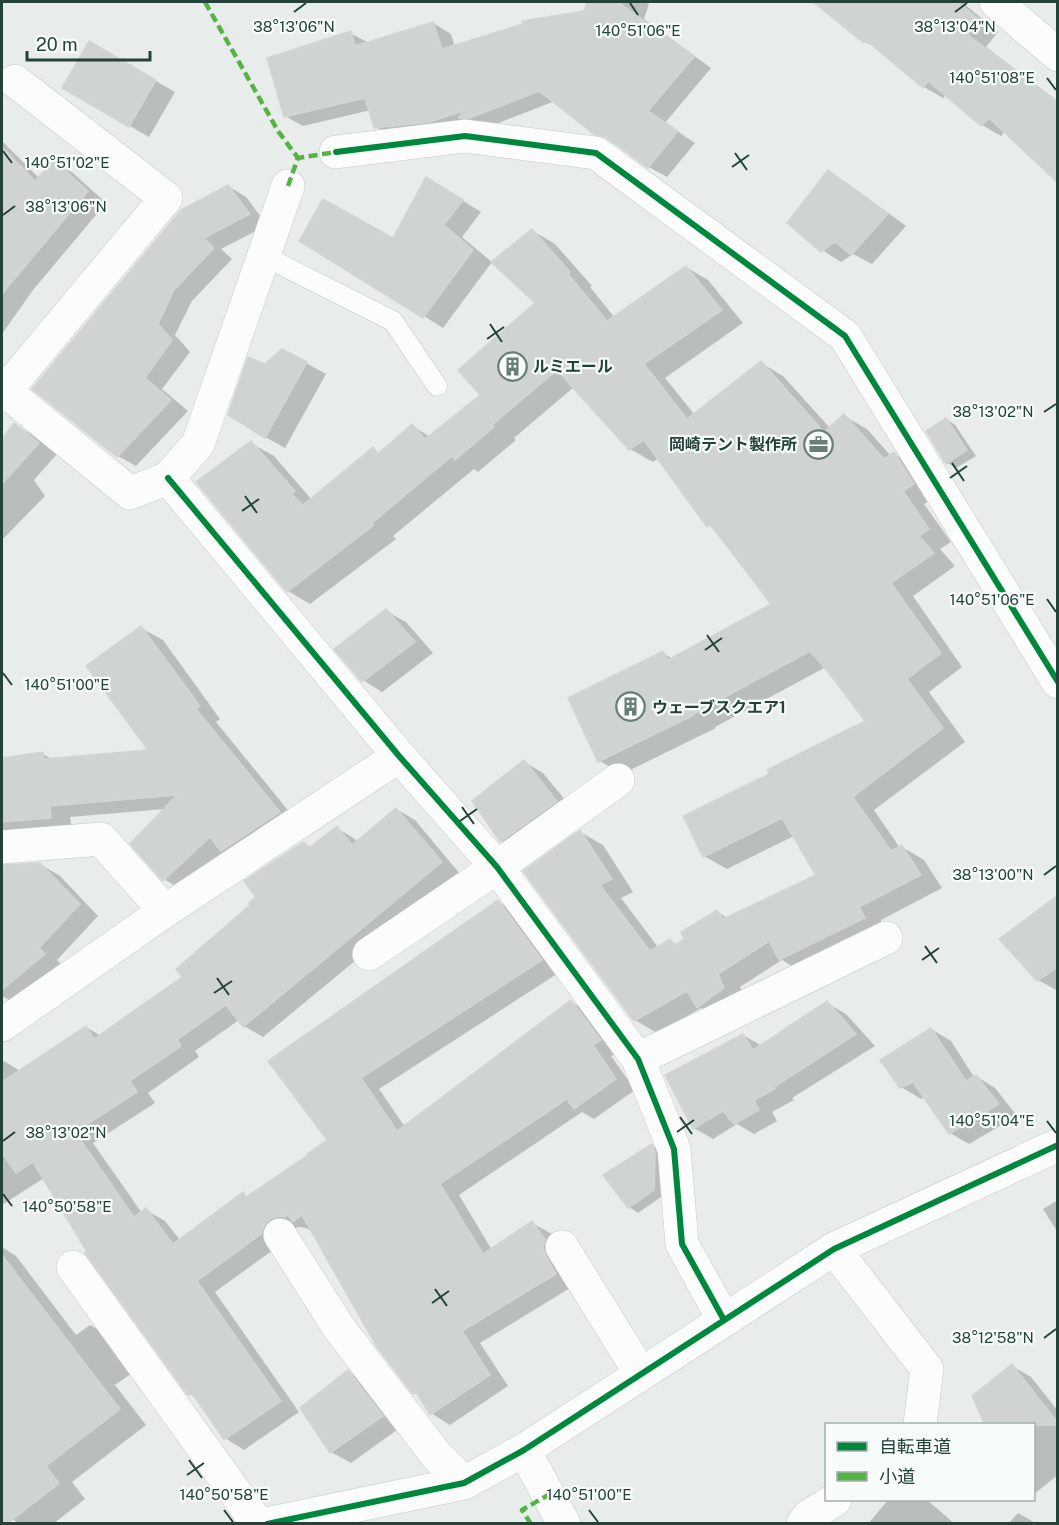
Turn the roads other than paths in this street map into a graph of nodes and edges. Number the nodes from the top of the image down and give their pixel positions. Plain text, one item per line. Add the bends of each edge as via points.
1 (996, 2) edge
2 (1058, 55) edge
3 (15, 81) dead end
4 (336, 152) dead end
5 (288, 186) dead end
6 (264, 256) junction
7 (437, 386) dead end
8 (3, 393) edge
9 (168, 478) junction
10 (1058, 682) edge
11 (399, 756) junction
12 (618, 780) dead end
13 (2, 847) edge
14 (497, 867) junction
15 (165, 911) junction
16 (886, 938) dead end
17 (369, 954) dead end
18 (2, 1025) edge
19 (638, 1059) junction
20 (1058, 1145) edge
21 (280, 1235) dead end
22 (562, 1247) dead end
23 (834, 1249) junction
24 (73, 1267) dead end
25 (724, 1320) junction
26 (641, 1374) junction
27 (920, 1423) edge
28 (524, 1450) junction
29 (464, 1483) junction
30 (833, 1501) edge
31 (258, 1524) edge
32 (267, 1524) edge
33 (564, 1524) edge
34 (803, 1524) edge

1 - 2 street
3 - 8 street via 166,198
4 - 10 street via 465,136 596,153 845,336
5 - 6 street
6 - 7 lane via 393,321
6 - 9 street via 198,444
8 - 9 street via 130,493
9 - 11 street
11 - 14 street
11 - 15 street
12 - 14 street
13 - 15 street via 101,839
14 - 17 street
14 - 19 street
15 - 18 street
16 - 19 street
19 - 25 street via 674,1149 682,1244
20 - 23 street
21 - 29 street via 339,1328 437,1456
22 - 26 street
23 - 25 street
23 - 27 street via 927,1369
24 - 31 street
25 - 26 street
26 - 28 street
28 - 29 street
28 - 33 street
29 - 32 street
30 - 34 street

